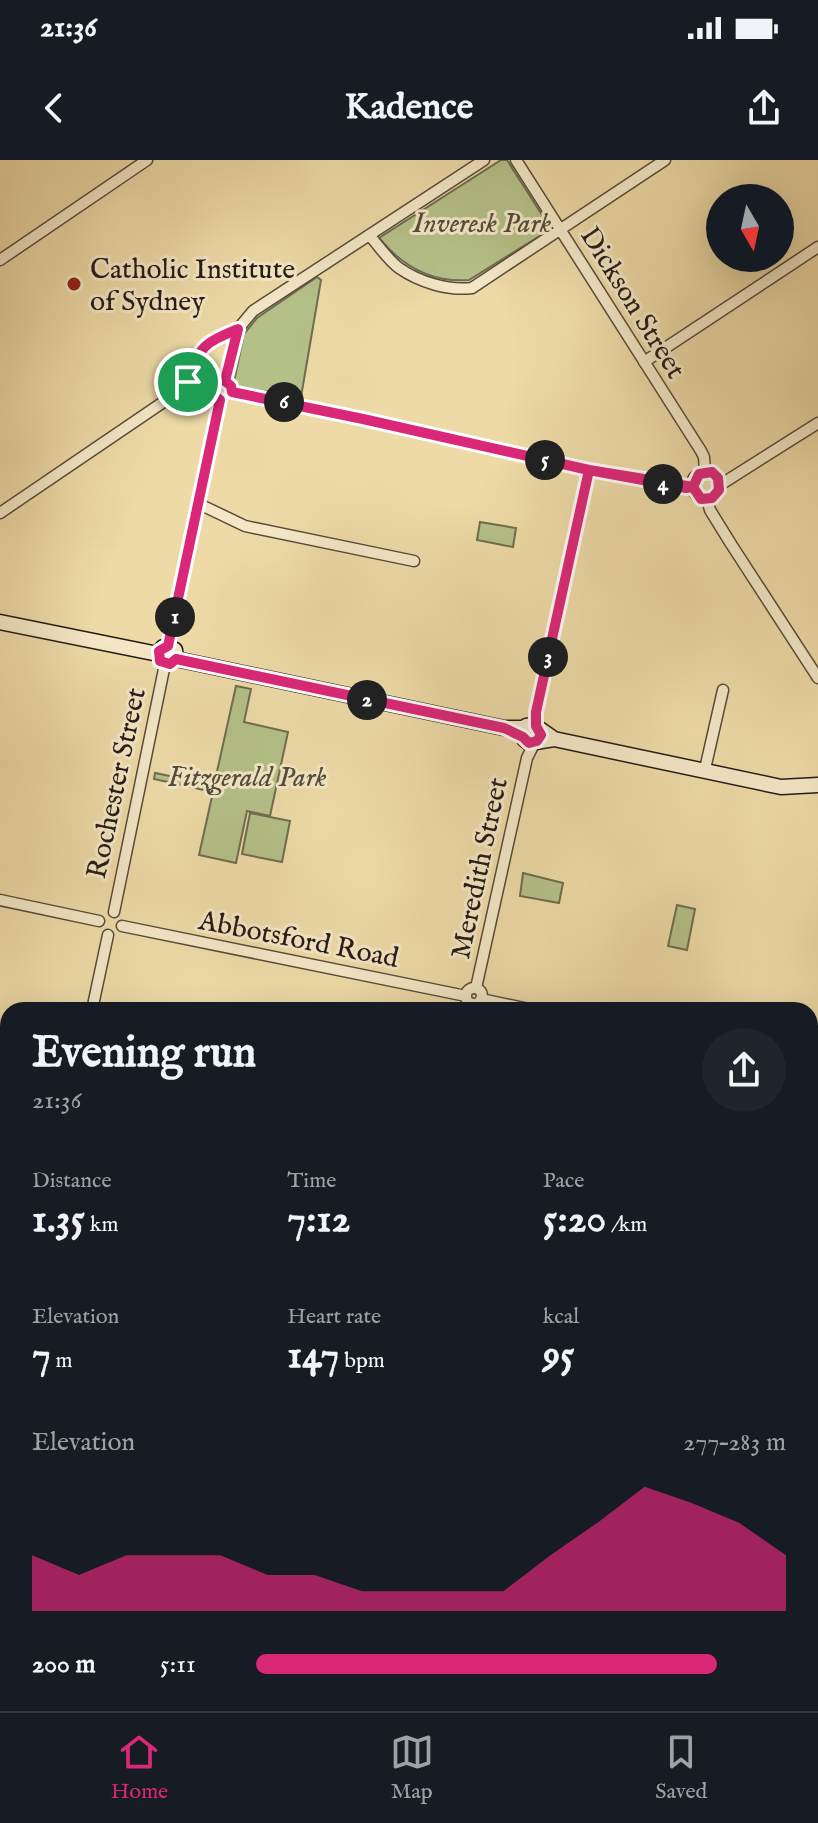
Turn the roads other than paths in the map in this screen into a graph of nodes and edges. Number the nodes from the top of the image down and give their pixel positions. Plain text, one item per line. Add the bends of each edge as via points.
1 (147, 160) edge
2 (484, 160) edge
3 (516, 160) edge
4 (665, 160) edge
5 (560, 229) junction
6 (369, 235) junction
7 (818, 247) edge
8 (0, 260) edge
9 (238, 329) junction
10 (644, 362) junction
11 (225, 381) junction
12 (187, 386) junction
13 (213, 388) junction
14 (232, 392) junction
15 (220, 400) junction
16 (818, 423) edge
17 (589, 470) junction
18 (705, 472) junction
19 (720, 485) junction
20 (693, 487) junction
21 (707, 499) junction
22 (199, 504) junction
23 (0, 513) edge
24 (414, 561) dead end
25 (0, 622) edge
26 (167, 656) junction
27 (818, 678) edge
28 (723, 690) dead end
29 (532, 731) junction
30 (705, 769) junction
31 (818, 785) edge
32 (0, 900) edge
33 (114, 912) junction
34 (99, 921) junction
35 (122, 926) junction
36 (108, 935) junction
37 (473, 1000) edge
38 (94, 1002) edge

1 - 8 street
2 - 6 street
3 - 5 street, Dickson Street
4 - 5 street
5 - 6 street via 463,289 397,267
5 - 10 street, Dickson Street
6 - 9 street via 253,311
7 - 10 street
9 - 11 street
9 - 12 street via 197,354
10 - 18 street, Dickson Street via 701,451
11 - 13 street
11 - 14 street
12 - 13 street
12 - 23 street
13 - 15 street
14 - 15 street
14 - 17 street
15 - 22 street, Rochester Street
16 - 19 street
17 - 20 street
17 - 29 street, Meredith Street
18 - 19 street via 712,472
18 - 20 street via 695,478
19 - 21 street
20 - 21 street
21 - 27 street
22 - 24 street via 245,526
22 - 26 street, Rochester Street
25 - 26 main road
26 - 29 main road
26 - 33 street, Rochester Street
28 - 30 street
29 - 30 main road
29 - 37 street, Meredith Street
30 - 31 main road via 781,787
32 - 34 street
33 - 34 street
33 - 35 street
34 - 36 street
35 - 36 street
35 - 37 street, Abbotsford Road
36 - 38 street

